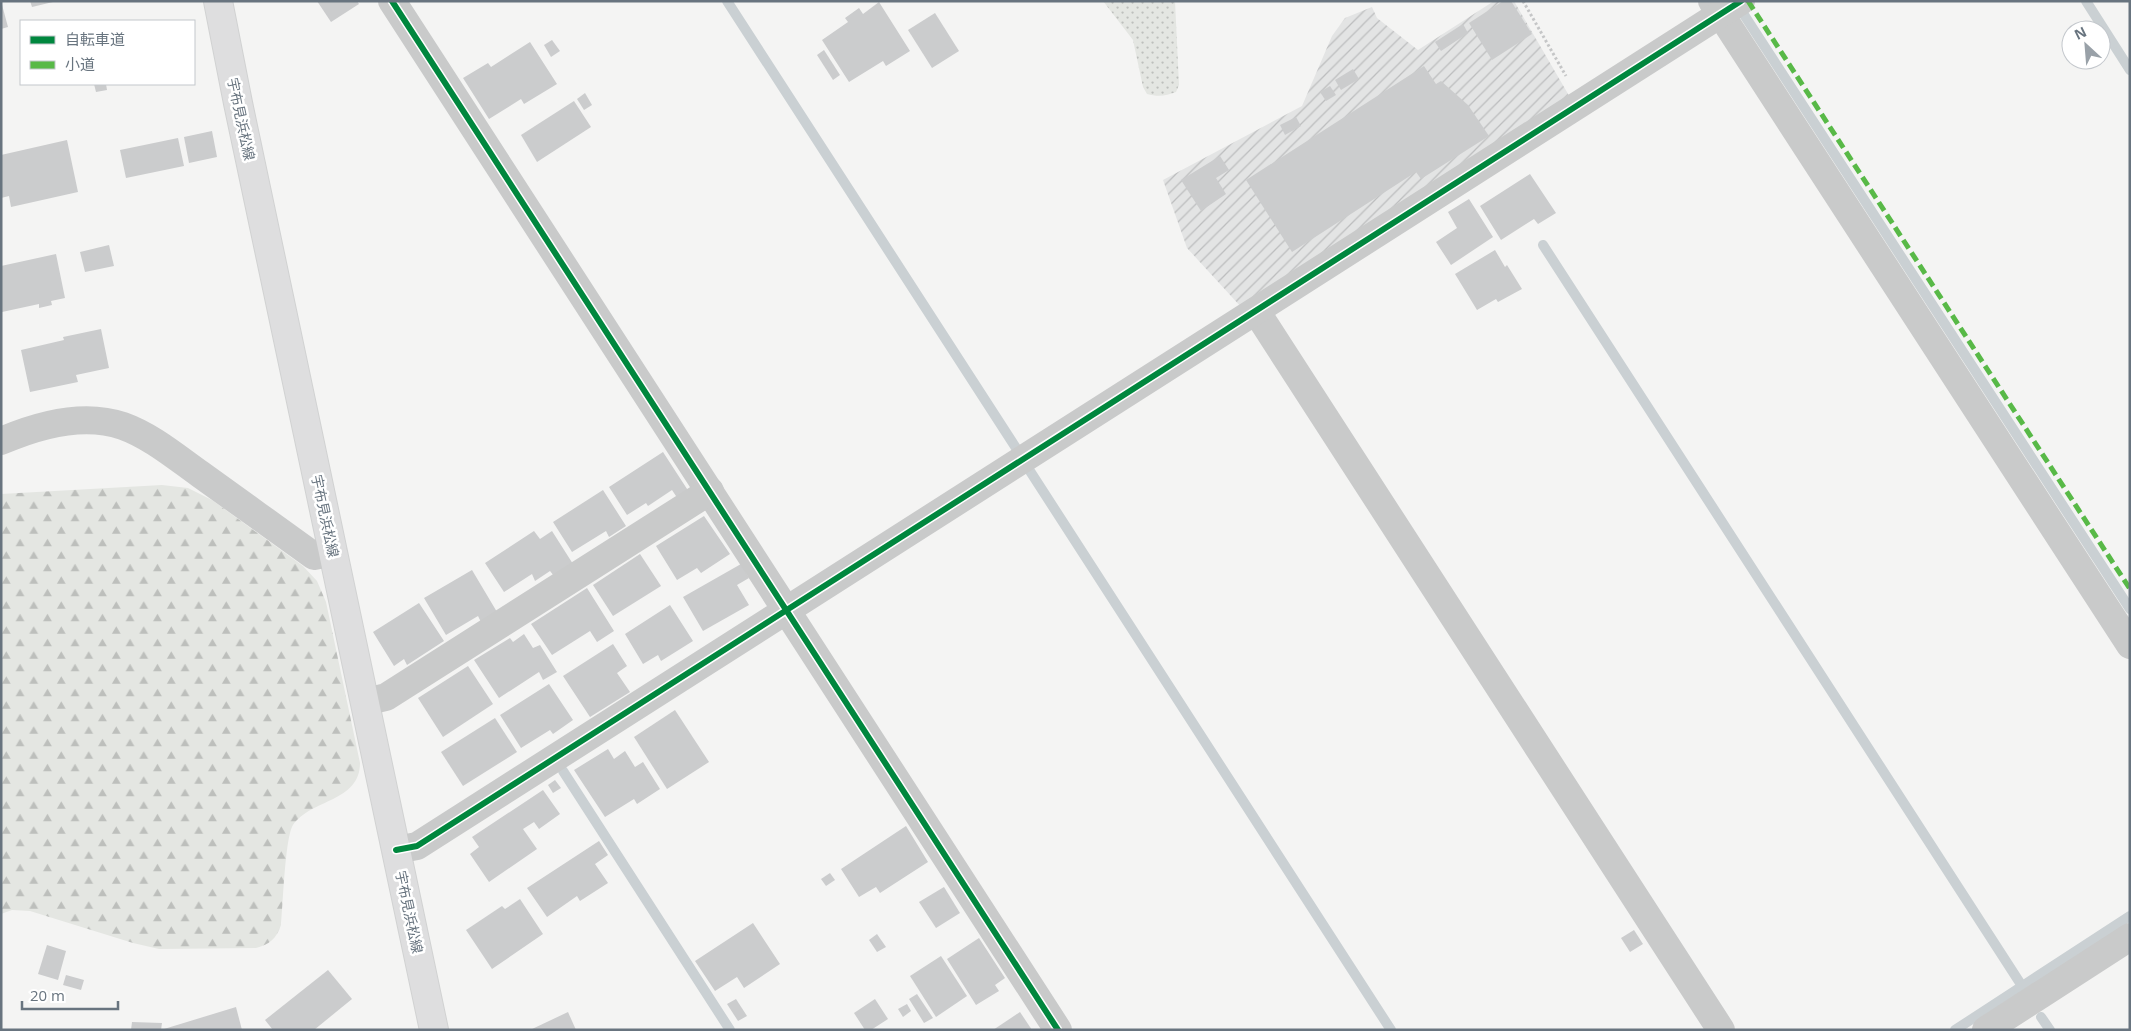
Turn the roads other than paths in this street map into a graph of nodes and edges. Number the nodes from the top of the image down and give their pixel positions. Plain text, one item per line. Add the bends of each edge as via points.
1 (218, 1) edge
2 (392, 1) edge
3 (1730, 5) edge
4 (1256, 311) junction
5 (3, 432) edge
6 (710, 491) junction
7 (333, 552) junction
8 (788, 610) junction
9 (2130, 645) edge
10 (365, 702) junction
11 (396, 850) junction
12 (2130, 937) edge
13 (434, 1030) edge
14 (1058, 1030) edge
15 (1721, 1030) edge
16 (1986, 1030) edge

1 - 7 main road, 宇布見浜松線
2 - 6 street
3 - 4 street
3 - 9 street
4 - 8 street
4 - 15 street
5 - 7 street via 74,421 99,421 123,426 156,442 314,556
6 - 8 street
6 - 10 street via 386,698
7 - 10 main road, 宇布見浜松線
8 - 11 street via 418,846
8 - 14 street
10 - 11 main road, 宇布見浜松線
11 - 13 main road, 宇布見浜松線
12 - 16 street

